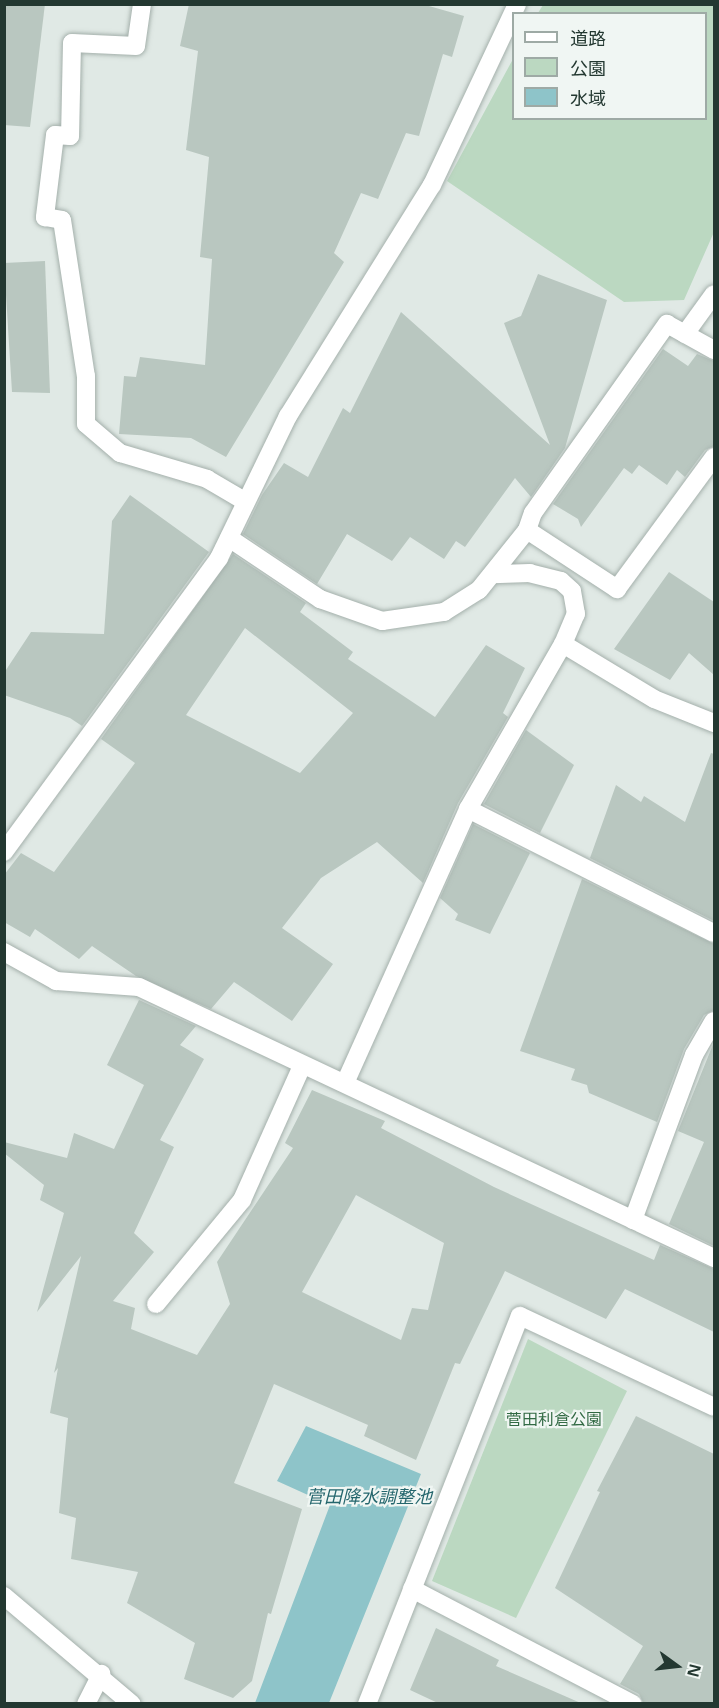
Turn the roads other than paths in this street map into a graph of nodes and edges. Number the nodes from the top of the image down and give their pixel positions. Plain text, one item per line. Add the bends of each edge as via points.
1 (142, 4) edge
2 (512, 15) edge
3 (714, 294) edge
4 (685, 334) junction
5 (714, 350) edge
6 (714, 457) edge
7 (246, 502) junction
8 (527, 530) junction
9 (229, 538) junction
10 (492, 574) junction
11 (563, 644) junction
12 (714, 723) edge
13 (468, 809) junction
14 (4, 852) edge
15 (714, 933) edge
16 (4, 952) edge
17 (714, 1021) edge
18 (302, 1066) junction
19 (345, 1083) junction
20 (633, 1220) junction
21 (714, 1258) edge
22 (156, 1304) dead end
23 (714, 1407) edge
24 (412, 1590) junction
25 (4, 1596) edge
26 (101, 1674) junction
27 (86, 1704) edge
28 (132, 1704) edge
29 (367, 1704) edge
30 (633, 1704) edge

1 - 7 street via 136,46 72,43 70,136 55,135 45,217 62,220 86,376 86,424 120,453 207,479
2 - 7 street via 432,185 288,416
3 - 4 street
4 - 5 street
4 - 8 street via 667,324 532,513
6 - 8 street via 617,589
7 - 9 street
8 - 10 street
9 - 10 street via 320,599 382,621 444,612 479,590
9 - 14 street via 219,558
10 - 11 street via 547,575 572,591 576,614
11 - 12 street via 654,699
11 - 13 street
13 - 15 street
13 - 19 street
16 - 18 street via 56,981 139,987
17 - 20 street via 694,1055
18 - 19 street
18 - 22 street via 242,1200
19 - 20 street
20 - 21 street
23 - 24 street via 519,1316
24 - 29 street
24 - 30 street
25 - 26 street
26 - 27 street
26 - 28 street

